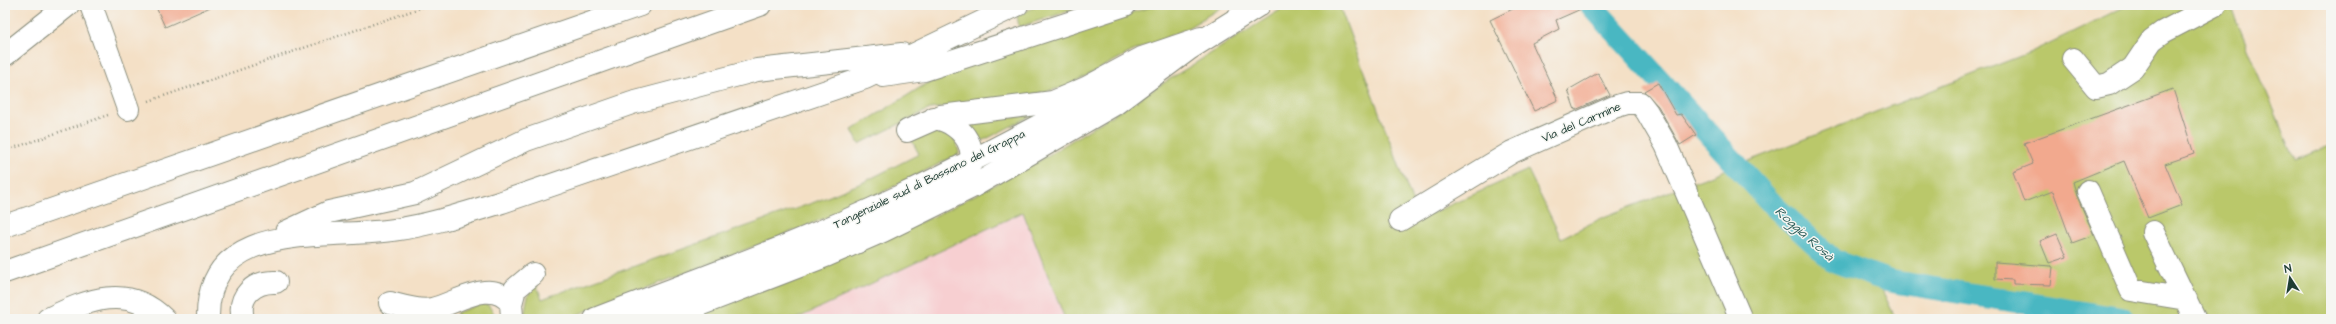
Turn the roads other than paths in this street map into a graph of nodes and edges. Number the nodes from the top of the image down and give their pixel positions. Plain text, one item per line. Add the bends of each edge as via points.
1 (68, 5) edge
2 (91, 5) edge
3 (603, 5) edge
4 (640, 5) edge
5 (760, 5) edge
6 (1017, 5) edge
7 (1125, 5) edge
8 (1259, 5) edge
9 (2215, 5) edge
10 (573, 29) junction
11 (1212, 35) junction
12 (1189, 49) junction
13 (918, 52) junction
14 (5, 55) edge
15 (2073, 59) dead end
16 (865, 78) junction
17 (128, 109) road end
18 (934, 118) junction
19 (907, 131) dead end
20 (970, 162) junction
21 (2088, 191) dead end
22 (1400, 220) dead end
23 (5, 226) edge
24 (2153, 232) dead end
25 (269, 240) junction
26 (5, 272) edge
27 (533, 274) dead end
28 (276, 282) dead end
29 (390, 303) dead end
30 (2191, 311) edge
31 (511, 312) edge
32 (48, 319) edge
33 (164, 319) edge
34 (208, 319) edge
35 (243, 319) edge
36 (595, 319) edge
37 (628, 319) edge
38 (663, 319) edge
39 (1741, 319) edge

1 - 14 main road
2 - 17 main road
3 - 10 main road
4 - 10 main road
5 - 26 main road
6 - 13 main road
7 - 16 main road via 924,70
8 - 11 main road, Tangenziale sud di Bassano del Grappa
9 - 15 main road via 2152,40 2133,68 2109,84 2096,87
10 - 23 main road
11 - 12 main road, Tangenziale sud di Bassano del Grappa
11 - 18 main road via 1142,58 1086,88 1053,102
12 - 20 main road, Tangenziale sud di Bassano del Grappa
12 - 38 main road, Tangenziale sud di Bassano del Grappa via 1115,104 972,187 828,255
13 - 16 main road
13 - 25 main road via 757,70 632,103 526,140 415,193 329,212
16 - 25 main road via 463,214 375,232 304,234
18 - 19 main road
18 - 20 main road via 951,123 963,132 969,143
20 - 36 main road, Tangenziale sud di Bassano del Grappa via 803,239
20 - 37 main road via 968,171 961,179 883,217 771,264
21 - 30 main road via 2131,290
22 - 39 main road, Via del Carmine via 1512,152 1614,107 1640,103 1648,112 1666,145
24 - 30 main road
25 - 34 main road via 237,255 222,271 209,301
27 - 31 main road via 515,288
28 - 35 main road via 258,284 247,293 242,304
29 - 31 main road via 431,310 474,294 500,294
32 - 33 main road via 89,301 112,297 146,305

